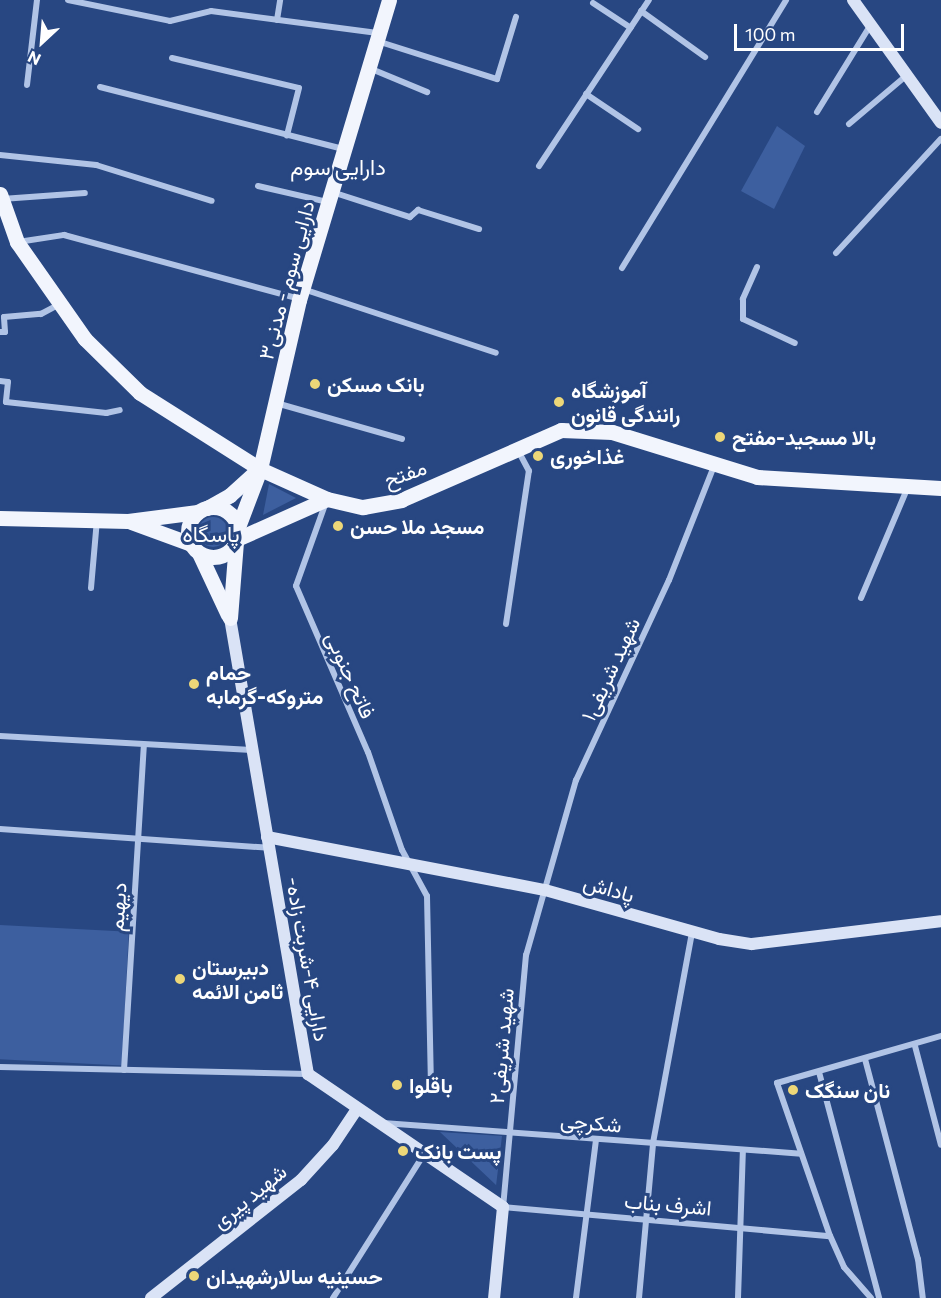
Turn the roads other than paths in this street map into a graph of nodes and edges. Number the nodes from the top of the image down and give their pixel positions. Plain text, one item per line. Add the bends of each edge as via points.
1 (37, 0) edge
2 (69, 0) edge
3 (280, 0) edge
4 (389, 0) edge
5 (649, 0) edge
6 (786, 0) edge
7 (853, 0) edge
8 (592, 3) dead end
9 (641, 11) junction
10 (516, 17) dead end
11 (277, 20) junction
12 (872, 24) junction
13 (631, 28) junction
14 (378, 37) junction
15 (705, 57) dead end
16 (172, 58) dead end
17 (369, 68) junction
18 (907, 74) junction
19 (27, 85) dead end
20 (100, 87) dead end
21 (427, 92) dead end
22 (586, 94) junction
23 (817, 112) dead end
24 (941, 123) edge
25 (849, 124) dead end
26 (638, 129) dead end
27 (287, 135) junction
28 (941, 139) edge
29 (345, 149) junction
30 (0, 155) edge
31 (539, 166) dead end
32 (258, 186) dead end
33 (85, 193) dead end
34 (1, 196) edge
35 (330, 197) junction
36 (212, 201) dead end
37 (479, 229) dead end
38 (18, 242) junction
39 (836, 253) dead end
40 (757, 267) dead end
41 (622, 268) dead end
42 (301, 294) junction
43 (60, 304) junction
44 (0, 332) edge
45 (795, 343) dead end
46 (496, 353) dead end
47 (0, 381) edge
48 (3, 402) edge
49 (275, 403) junction
50 (120, 410) dead end
51 (402, 439) dead end
52 (517, 449) junction
53 (714, 465) junction
54 (260, 469) junction
55 (909, 486) junction
56 (941, 488) edge
57 (327, 500) junction
58 (202, 510) junction
59 (0, 518) edge
60 (97, 520) junction
61 (128, 521) junction
62 (237, 536) junction
63 (195, 548) junction
64 (91, 588) dead end
65 (861, 598) dead end
66 (230, 618) junction
67 (506, 624) dead end
68 (0, 736) edge
69 (144, 746) junction
70 (252, 750) junction
71 (0, 829) edge
72 (138, 838) junction
73 (268, 842) junction
74 (408, 863) junction
75 (544, 890) junction
76 (941, 921) edge
77 (692, 932) junction
78 (941, 1036) edge
79 (915, 1046) junction
80 (865, 1059) junction
81 (0, 1067) edge
82 (124, 1070) junction
83 (819, 1072) junction
84 (308, 1074) junction
85 (431, 1090) dead end
86 (357, 1109) junction
87 (377, 1122) junction
88 (510, 1130) junction
89 (596, 1139) junction
90 (652, 1143) junction
91 (941, 1145) edge
92 (743, 1150) junction
93 (424, 1154) junction
94 (801, 1154) junction
95 (503, 1207) junction
96 (586, 1213) junction
97 (646, 1219) junction
98 (741, 1227) junction
99 (831, 1236) junction
100 (151, 1298) edge
101 (333, 1298) edge
102 (494, 1298) edge
103 (576, 1298) edge
104 (639, 1298) edge
105 (738, 1298) edge
106 (871, 1298) edge
107 (879, 1298) edge
108 (923, 1298) edge

1 - 19 street
2 - 11 street via 170,21 211,11
3 - 11 street
4 - 14 main road, دارایی سوم - مدنی۳
5 - 9 street
6 - 41 street
7 - 12 main road
8 - 13 street
9 - 13 street
9 - 15 street
10 - 14 street via 497,79
11 - 14 street
12 - 18 main road
12 - 23 street
13 - 22 street
14 - 17 main road, دارایی سوم - مدنی۳
16 - 27 street via 299,88
17 - 21 street
17 - 29 main road, دارایی سوم - مدنی۳
18 - 24 main road
18 - 25 street
20 - 27 street
22 - 26 street
22 - 31 street
27 - 29 street
28 - 39 street
29 - 35 main road, دارایی سوم - مدنی۳
30 - 36 street via 96,165
32 - 35 street
33 - 34 street
34 - 38 main road, مفتح
35 - 37 street via 410,217 418,210
35 - 42 main road, دارایی سوم - مدنی۳
38 - 42 street via 64,235
38 - 43 main road, مفتح
40 - 45 street via 743,299 743,319
42 - 46 street
42 - 49 main road, دارایی سوم - مدنی۳
43 - 44 street via 41,314 4,318 5,332
43 - 54 main road, مفتح via 85,339 140,393
47 - 48 street via 8,382
48 - 50 street via 106,413
49 - 51 street
49 - 54 main road, دارایی سوم - مدنی۳
52 - 53 main road, مفتح via 561,430 612,432
52 - 57 main road, مفتح via 401,500 363,507
52 - 67 street via 529,471
53 - 55 main road, مفتح via 757,477
53 - 75 street, شهید شریفی۱ via 669,580 576,780
54 - 57 main road, مفتح
54 - 58 main road via 230,495
54 - 62 main road, دارایی سوم - مدنی۳
55 - 56 main road, مفتح
55 - 65 street
57 - 62 main road
57 - 74 street, فاتح جنوبی via 296,586 368,752
58 - 61 main road
58 - 62 main road via 230,513
58 - 63 main road via 188,530
59 - 60 main road
60 - 61 main road
60 - 64 street
61 - 63 main road
62 - 63 main road via 221,556
62 - 66 main road, دارایی سوم - مدنی۳
63 - 66 main road
66 - 70 main road, -دارایی ۴-شربت زاده
68 - 69 street
69 - 70 street
69 - 72 street, دیهیم
70 - 73 main road, -دارایی ۴-شربت زاده
71 - 72 street
72 - 73 street
72 - 82 street, دیهیم
73 - 74 main road, پاداش
73 - 84 main road, -دارایی ۴-شربت زاده
74 - 75 main road, پاداش
74 - 85 street, فاتح جنوبی via 427,896
75 - 77 main road, پاداش
75 - 88 street, شهید شریفی۲ via 526,955
76 - 77 main road, پاداش via 766,944
77 - 90 street
78 - 79 street
79 - 80 street
79 - 91 street
80 - 83 street
80 - 108 street via 918,1259
81 - 82 street
82 - 84 street
83 - 94 street via 777,1083
83 - 107 street
84 - 86 main road, -دارایی ۴-شربت زاده
86 - 87 main road, -دارایی ۴-شربت زاده
86 - 100 main road, شهید پیری via 333,1146 301,1180
87 - 88 street, شکرچی
87 - 93 main road, -دارایی ۴-شربت زاده
88 - 89 street, شکرچی
88 - 95 street, شهید شریفی۲
89 - 90 street, شکرچی
89 - 96 street
90 - 92 street, شکرچی
90 - 97 street
92 - 94 street, شکرچی
92 - 98 street
93 - 95 main road, -دارایی ۴-شربت زاده
93 - 101 street
94 - 99 street
95 - 96 street, اشرف بناب
95 - 102 main road
96 - 97 street, اشرف بناب
96 - 103 street
97 - 98 street, اشرف بناب
97 - 104 street
98 - 99 street, اشرف بناب
98 - 105 street
99 - 106 street via 844,1267

